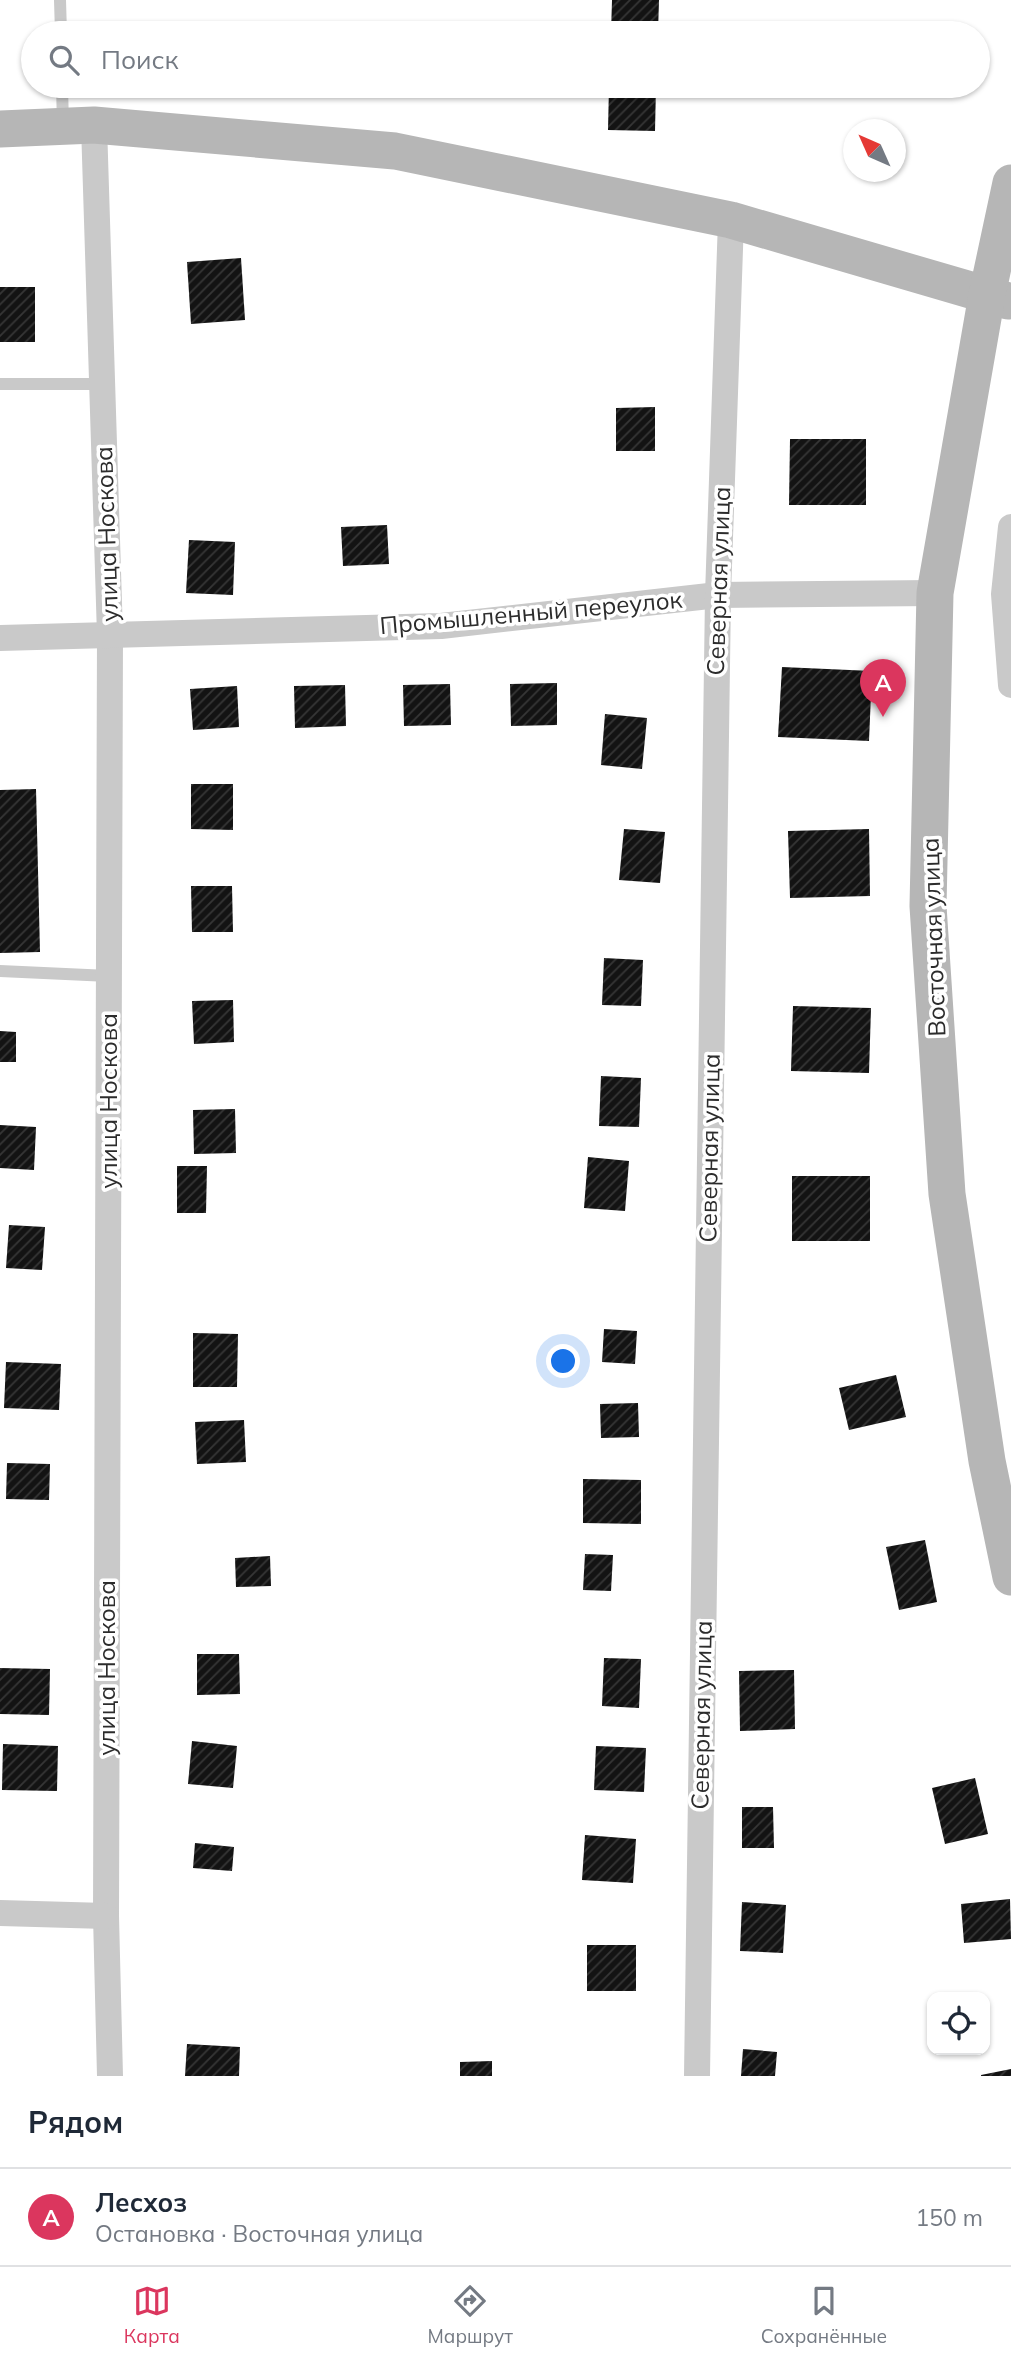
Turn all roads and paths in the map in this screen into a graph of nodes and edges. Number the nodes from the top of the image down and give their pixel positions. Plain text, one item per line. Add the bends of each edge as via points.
1 (60, 0) edge
2 (61, 21) edge
3 (67, 98) edge
4 (79, 125) junction
5 (0, 130) edge
6 (1011, 183) edge
7 (731, 220) junction
8 (1003, 293) edge
9 (0, 384) edge
10 (102, 384) junction
11 (1011, 527) edge
12 (935, 593) junction
13 (718, 595) junction
14 (110, 635) junction
15 (0, 638) edge
16 (1011, 685) edge
17 (0, 971) edge
18 (109, 976) junction
19 (1011, 1577) edge
20 (0, 1913) edge
21 (106, 1916) junction
22 (110, 2076) edge
23 (696, 2076) edge

1 - 2 lane
3 - 4 lane
4 - 5 main road
4 - 7 main road via 395,150
4 - 10 street, улица Носкова
6 - 8 main road, Восточная улица
7 - 8 main road
7 - 13 street, Северная улица
8 - 12 main road, Восточная улица
9 - 10 lane
10 - 14 street, улица Носкова
11 - 16 street via 1004,594
12 - 13 street, Промышленный переулок
12 - 19 main road, Восточная улица via 928,906 947,1194 987,1461
13 - 14 street, Промышленный переулок via 441,626
13 - 23 street, Северная улица
14 - 15 street, Промышленный переулок
14 - 18 street, улица Носкова
17 - 18 lane
18 - 21 street, улица Носкова
20 - 21 street
21 - 22 street, улица Носкова

